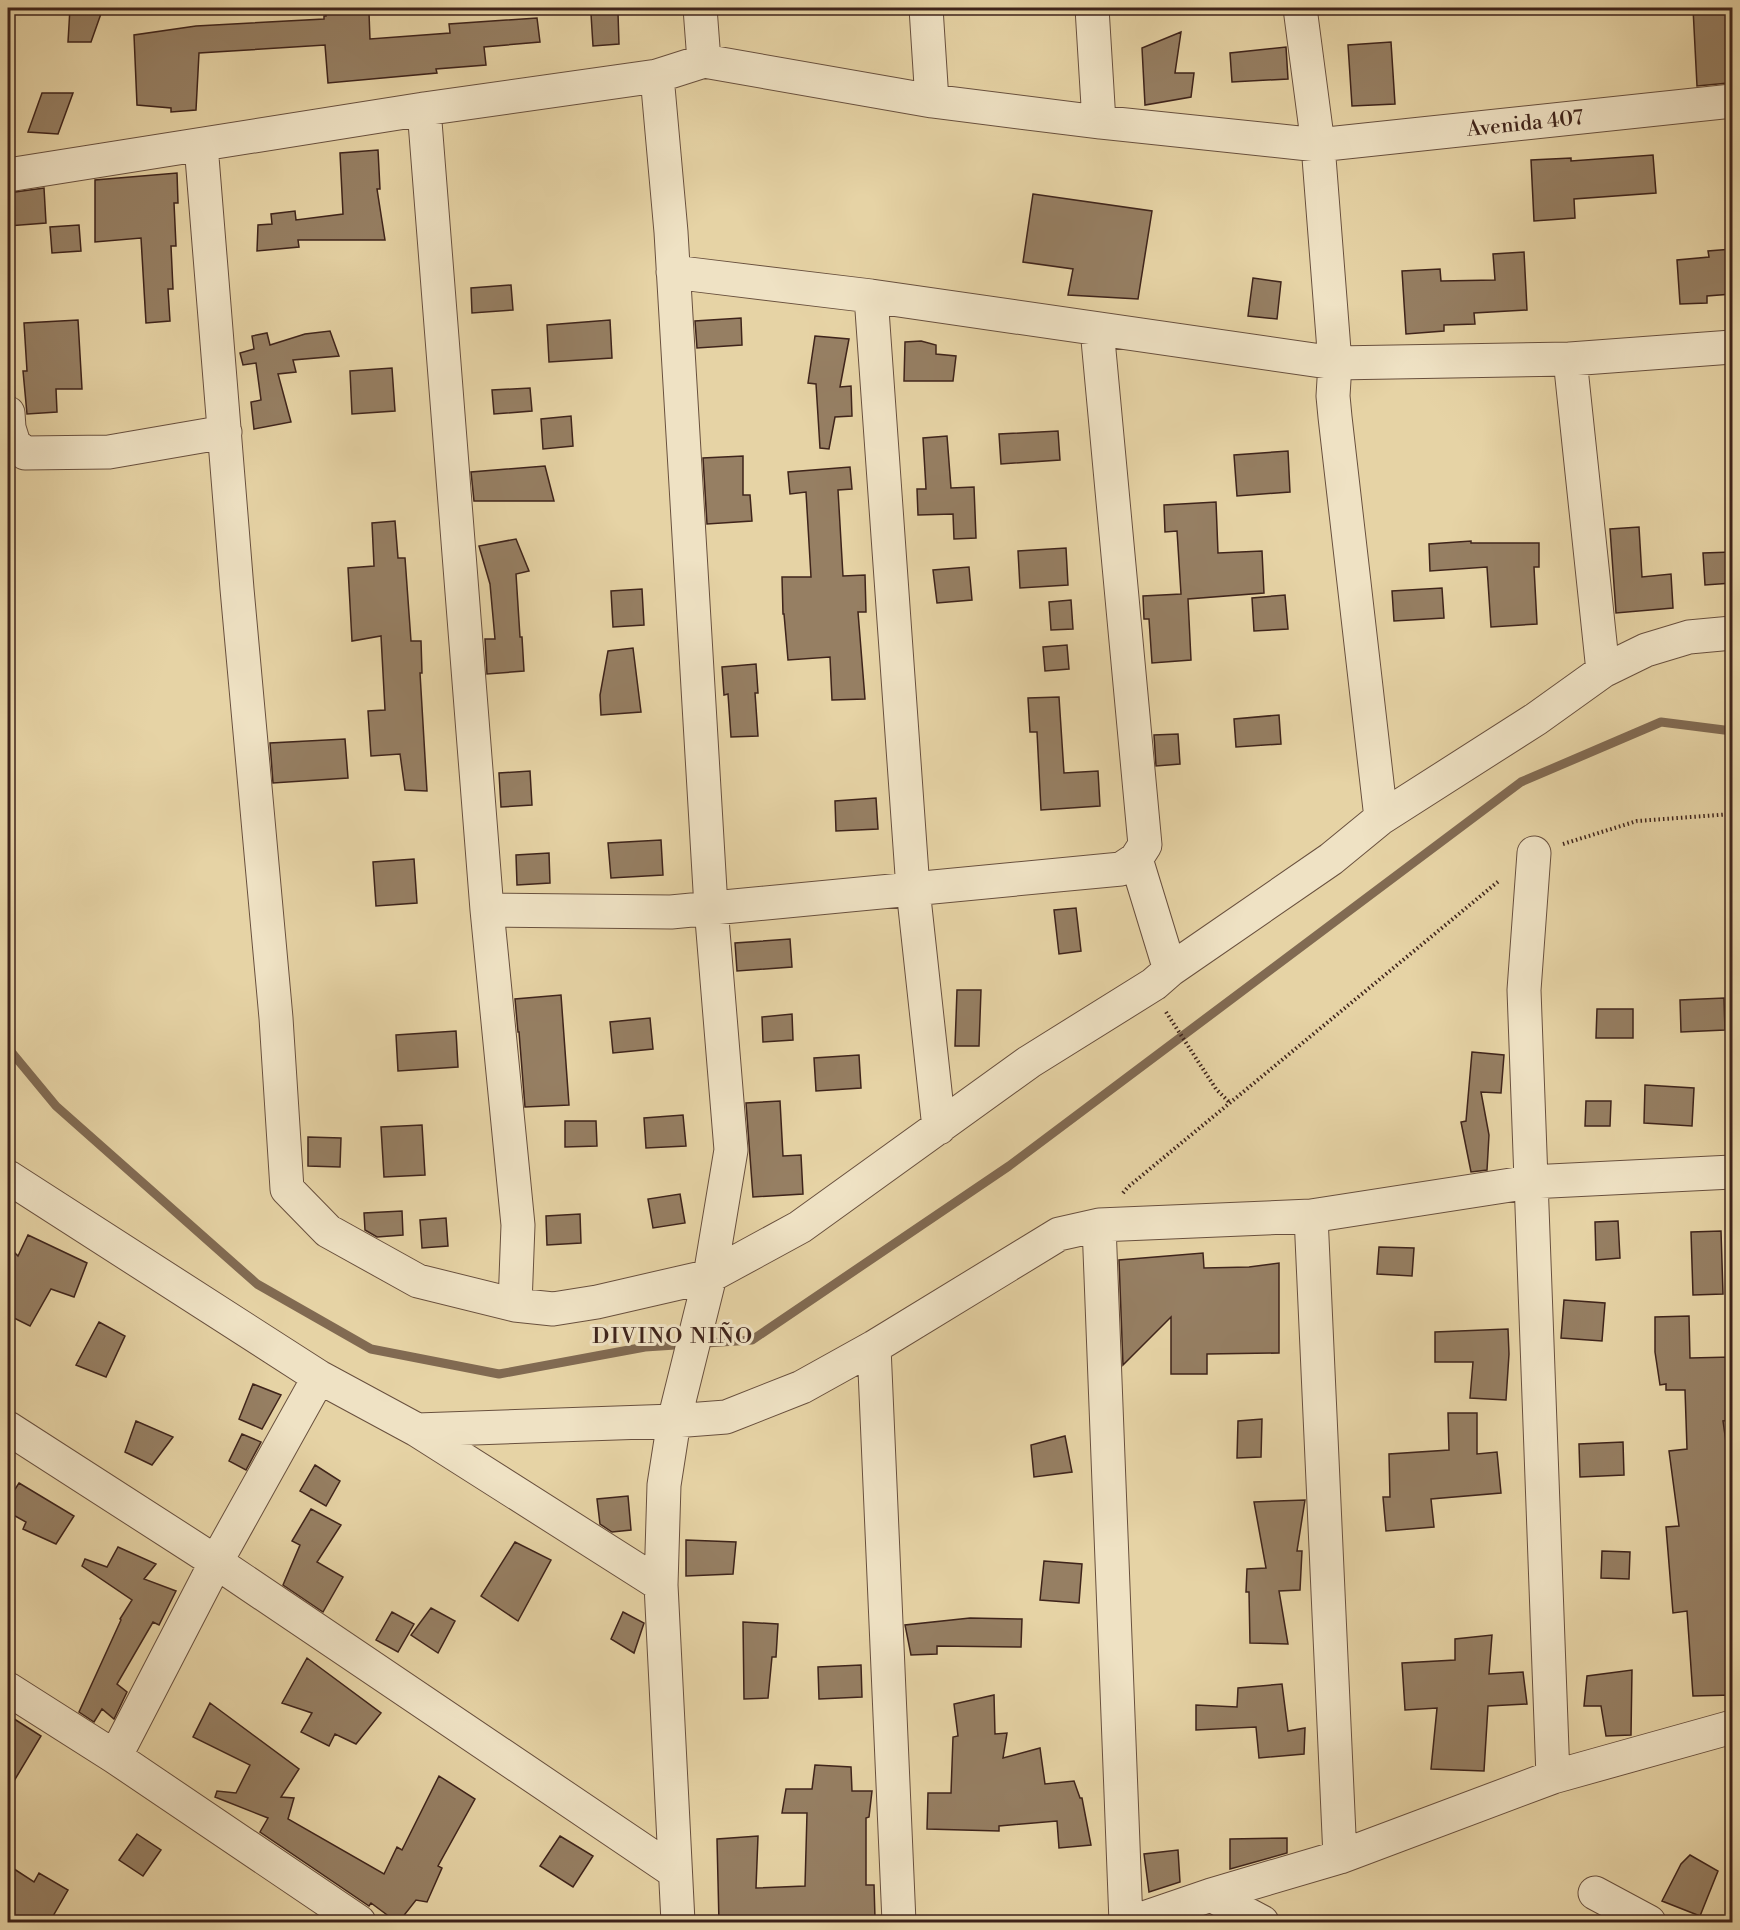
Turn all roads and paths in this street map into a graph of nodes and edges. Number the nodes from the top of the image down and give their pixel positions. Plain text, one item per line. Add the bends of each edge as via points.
1 (700, 8) edge
2 (926, 8) edge
3 (1092, 8) edge
4 (1300, 8) edge
5 (704, 61) junction
6 (657, 76) junction
7 (932, 101) junction
8 (1732, 101) edge
9 (424, 109) junction
10 (1099, 122) junction
11 (201, 145) junction
12 (1318, 145) junction
13 (8, 175) edge
14 (673, 272) junction
15 (871, 296) junction
16 (1097, 328) junction
17 (1732, 347) edge
18 (1570, 359) junction
19 (1335, 363) junction
20 (8, 413) edge
21 (225, 432) junction
22 (1732, 633) edge
23 (1603, 671) junction
24 (1732, 814) edge
25 (1382, 818) junction
26 (1534, 853) junction
27 (1136, 859) junction
28 (913, 889) junction
29 (711, 907) junction
30 (487, 910) junction
31 (1170, 970) junction
32 (1162, 1004) dead end
33 (1230, 1103) junction
34 (939, 1128) junction
35 (1732, 1172) edge
36 (8, 1177) edge
37 (1530, 1182) junction
38 (1311, 1216) junction
39 (1099, 1225) junction
40 (710, 1276) junction
41 (515, 1305) junction
42 (874, 1347) junction
43 (319, 1377) junction
44 (678, 1408) junction
45 (8, 1428) edge
46 (417, 1430) junction
47 (216, 1562) junction
48 (661, 1585) junction
49 (8, 1689) edge
50 (1732, 1727) edge
51 (115, 1757) junction
52 (1553, 1777) junction
53 (1340, 1857) junction
54 (675, 1872) junction
55 (1595, 1893) dead end
56 (1211, 1895) junction
57 (359, 1923) edge
58 (678, 1923) edge
59 (899, 1923) edge
60 (1126, 1923) edge
61 (1132, 1923) edge
62 (1262, 1923) edge
63 (1649, 1923) edge

1 - 5 street
2 - 7 street
3 - 10 street
4 - 12 street
5 - 6 street
5 - 7 street, Avenida 407
6 - 9 street
6 - 14 street
7 - 10 street, Avenida 407
8 - 12 street, Avenida 407
9 - 11 street
9 - 30 street
10 - 12 street, Avenida 407
11 - 13 street
11 - 21 street
12 - 19 street
14 - 15 street
14 - 29 street
15 - 16 street
15 - 28 street
16 - 19 street
16 - 27 street via 1145,844
17 - 18 street
18 - 19 street
18 - 23 street
19 - 25 street via 1335,417
20 - 21 street via 14,444 25,453 109,452
21 - 41 street via 287,1189 328,1231 418,1281
22 - 23 street via 1678,640
23 - 25 street
24 - 26 path via 1637,821
25 - 31 street via 1331,859
26 - 33 path
26 - 37 street via 1524,990
27 - 28 street via 1121,868
27 - 31 street
28 - 29 street
28 - 34 street
29 - 30 street via 670,912
29 - 40 street via 731,1150
30 - 41 street via 518,1225
31 - 34 street via 1029,1062
32 - 33 path via 1216,1089
33 - 39 path via 1128,1186
34 - 40 street via 800,1227
35 - 37 street
36 - 43 street
37 - 38 street
37 - 52 street
38 - 39 street
38 - 53 street
39 - 42 street via 1059,1234
39 - 60 street
40 - 41 street via 597,1302 553,1308
40 - 44 street
42 - 44 street via 801,1387 726,1416
42 - 59 street
43 - 46 street
43 - 47 street
44 - 46 street
44 - 48 street via 664,1485
45 - 47 street
46 - 48 street
47 - 51 street
47 - 54 street
48 - 54 street
49 - 51 street
50 - 52 street
51 - 57 street
52 - 53 street
53 - 56 street
54 - 58 street
55 - 63 street
56 - 61 street
56 - 62 street

